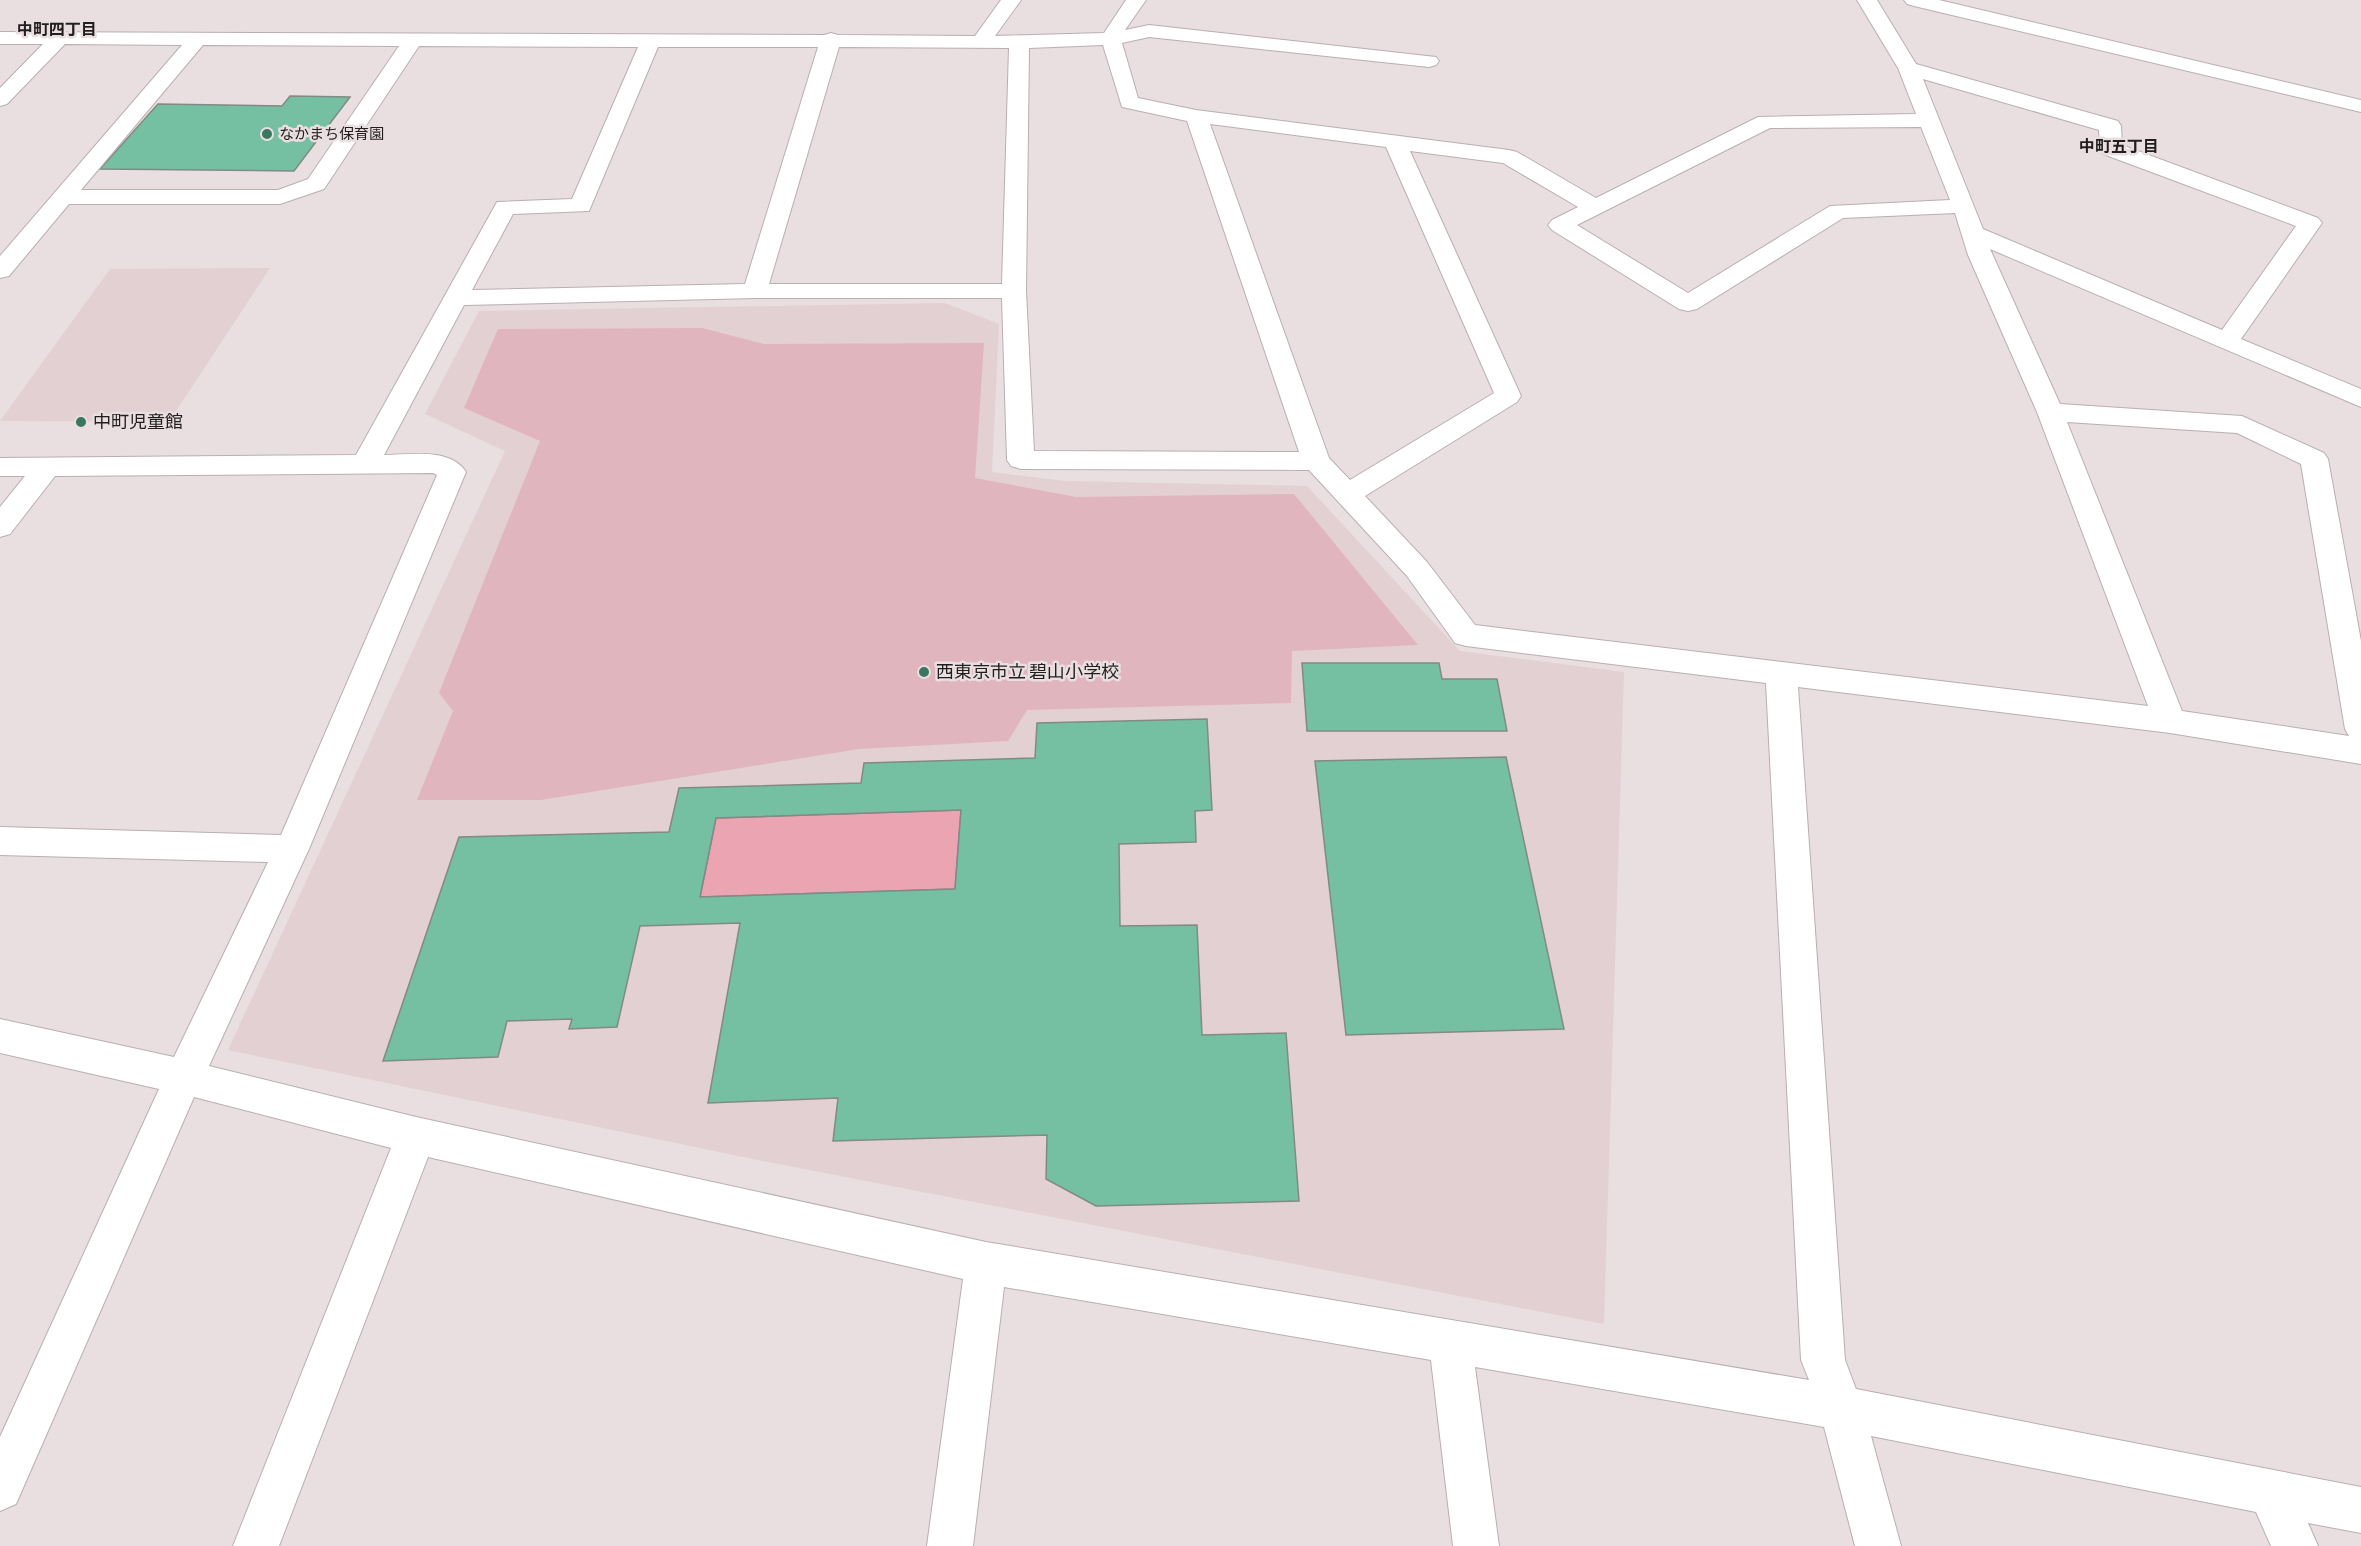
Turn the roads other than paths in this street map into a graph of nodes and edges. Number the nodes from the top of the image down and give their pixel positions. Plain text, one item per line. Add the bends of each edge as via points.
1 (1011, 0) edge
2 (1136, 0) edge
3 (1867, 0) edge
4 (1914, 0) edge
5 (2028, 10) dead end
6 (2036, 29) junction
7 (0, 38) edge
8 (198, 38) junction
9 (59, 39) junction
10 (413, 39) junction
11 (651, 39) junction
12 (831, 39) junction
13 (1111, 39) junction
14 (981, 41) junction
15 (1018, 42) junction
16 (1429, 61) dead end
17 (1908, 68) junction
18 (0, 99) edge
19 (2361, 106) edge
20 (1196, 116) junction
21 (1929, 120) junction
22 (1395, 142) junction
23 (64, 196) junction
24 (1964, 206) junction
25 (1595, 207) junction
26 (1974, 234) junction
27 (0, 271) edge
28 (754, 291) junction
29 (1014, 291) junction
30 (456, 298) junction
31 (2227, 341) junction
32 (2361, 399) edge
33 (2050, 412) junction
34 (1316, 460) junction
35 (48, 466) junction
36 (364, 466) junction
37 (0, 467) edge
38 (1349, 493) junction
39 (0, 527) edge
40 (1781, 673) junction
41 (2170, 721) junction
42 (2361, 729) edge
43 (2361, 751) edge
44 (0, 841) edge
45 (292, 849) junction
46 (0, 1036) edge
47 (184, 1077) junction
48 (416, 1136) junction
49 (986, 1263) junction
50 (1450, 1342) junction
51 (1841, 1408) junction
52 (0, 1488) edge
53 (2270, 1492) junction
54 (2361, 1510) edge
55 (256, 1546) edge
56 (950, 1546) edge
57 (1476, 1546) edge
58 (1878, 1546) edge
59 (2295, 1546) edge

1 - 14 street
2 - 13 street
3 - 17 street
4 - 6 street
5 - 6 street
6 - 19 street
7 - 9 street
8 - 9 street
8 - 10 street
8 - 23 street
9 - 18 street
10 - 11 street
10 - 23 street via 316,184 280,197
11 - 12 street
11 - 30 street via 580,206 506,207
12 - 14 street
12 - 28 street
13 - 15 street
13 - 16 street via 1149,32
13 - 20 street via 1129,103
14 - 15 street
15 - 29 street
17 - 21 street
17 - 31 street via 2110,126 2110,149 2310,223
20 - 22 street
20 - 34 street
21 - 24 street
21 - 25 street via 1766,122
22 - 25 street via 1509,157
22 - 38 street via 1508,396
23 - 27 street
24 - 25 street via 1838,211 1688,304 1560,225
24 - 26 street
26 - 31 street
26 - 33 street
28 - 29 street
28 - 30 street
29 - 34 street via 1021,460
30 - 36 street
31 - 32 street
33 - 41 street
33 - 42 street via 2241,425 2314,459
34 - 38 street
35 - 36 street
35 - 37 street
35 - 39 street
36 - 45 street via 438,464 452,472
38 - 40 street via 1417,569 1466,634
40 - 41 street
40 - 51 street via 1823,1360
41 - 43 street
44 - 45 street
45 - 47 street
46 - 47 street
47 - 48 street
47 - 52 street
48 - 49 street
48 - 55 street
49 - 50 street
49 - 56 street
50 - 51 street
50 - 57 street
51 - 53 street
51 - 58 street
53 - 54 street
53 - 59 street

